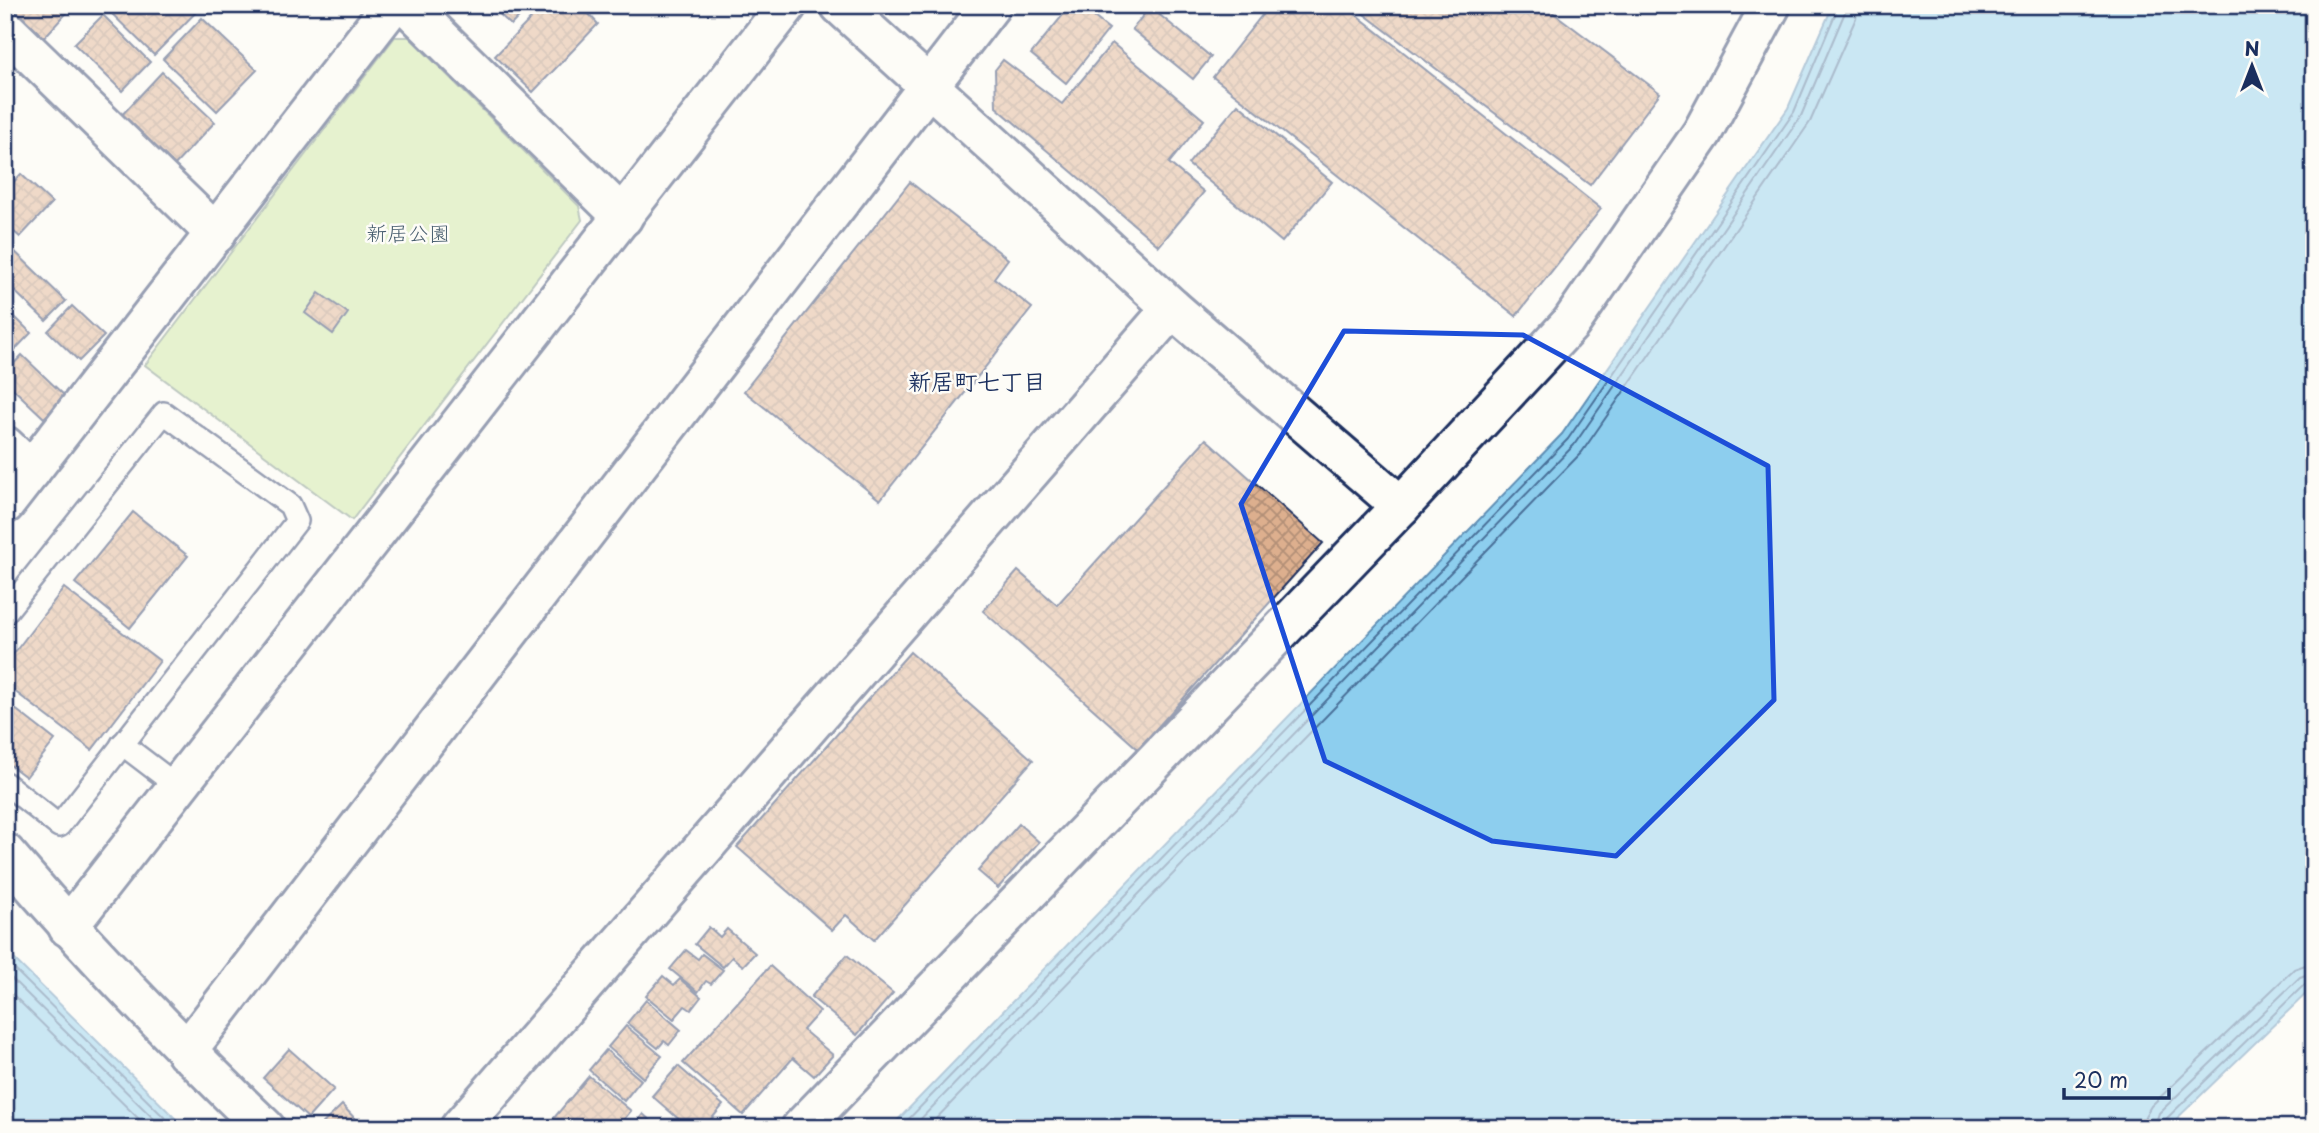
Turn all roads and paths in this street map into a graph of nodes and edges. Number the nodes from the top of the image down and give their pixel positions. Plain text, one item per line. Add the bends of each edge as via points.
1 (392, 5) edge
2 (407, 5) edge
3 (787, 5) edge
4 (840, 5) edge
5 (990, 5) edge
6 (1771, 5) edge
7 (5, 29) edge
8 (926, 88) junction
9 (623, 217) junction
10 (216, 234) junction
11 (1172, 309) junction
12 (18, 458) edge
13 (5, 504) edge
14 (1401, 506) junction
15 (5, 613) edge
16 (122, 744) junction
17 (5, 783) edge
18 (177, 786) junction
19 (5, 853) edge
20 (68, 927) junction
21 (186, 1052) junction
22 (265, 1128) edge
23 (460, 1128) edge
24 (801, 1128) edge

1 - 10 street
2 - 9 street
3 - 9 street
4 - 8 street
5 - 8 street
6 - 14 street via 1702,133 1571,323
7 - 10 street
8 - 11 street
8 - 21 street
9 - 18 street
10 - 12 street
11 - 14 street
11 - 23 street
12 - 13 street
14 - 24 street
15 - 16 lane via 164,413 290,505 297,521
16 - 17 lane via 60,826
16 - 18 lane
18 - 20 street
19 - 20 street
20 - 21 street
21 - 22 street

